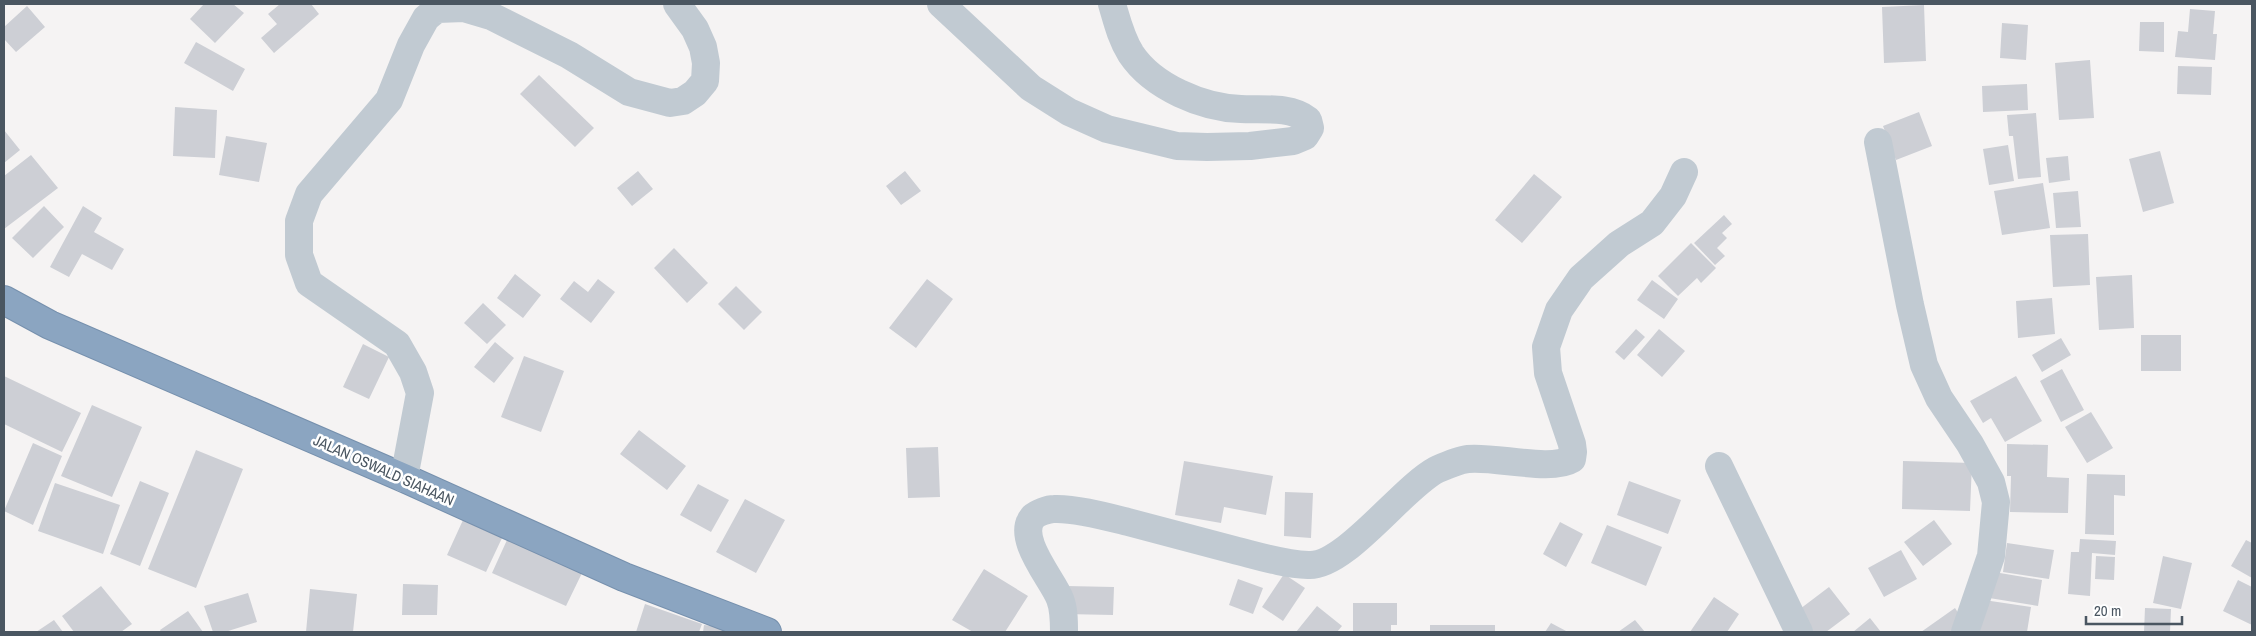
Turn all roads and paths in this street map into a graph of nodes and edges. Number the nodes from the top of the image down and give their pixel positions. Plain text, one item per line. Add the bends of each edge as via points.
1 (677, 4) edge
2 (940, 4) edge
3 (1112, 4) edge
4 (1878, 142) dead end
5 (1684, 172) dead end
6 (5, 303) edge
7 (1719, 466) dead end
8 (404, 478) junction
9 (767, 632) edge
10 (1064, 632) edge
11 (1799, 632) edge
12 (1965, 632) edge

1 - 8 street via 703,47 705,81 684,101 670,103 629,92 568,55 491,16 464,8 436,9 426,18 412,44 389,100 309,194 299,221 299,254 309,283 397,344 420,393
2 - 3 street via 1031,88 1069,112 1107,129 1177,146 1250,146 1294,141 1305,136 1310,128 1308,120 1301,114 1235,109 1191,99 1164,86 1132,55 1118,28
4 - 12 street via 1924,365 1938,398 1970,444 1991,482 1996,502 1991,556
5 - 10 street via 1674,196 1652,223 1619,244 1581,278 1558,310 1546,347 1548,373 1572,444 1572,459 1554,464 1465,459 1435,471 1339,554 1325,563 1309,566 1101,515 1054,509 1042,512 1033,517 1028,528 1030,541 1043,571 1056,588
6 - 8 highway, JALAN OSWALD SIAHAAN
7 - 11 street
8 - 9 highway, JALAN OSWALD SIAHAAN via 624,577

